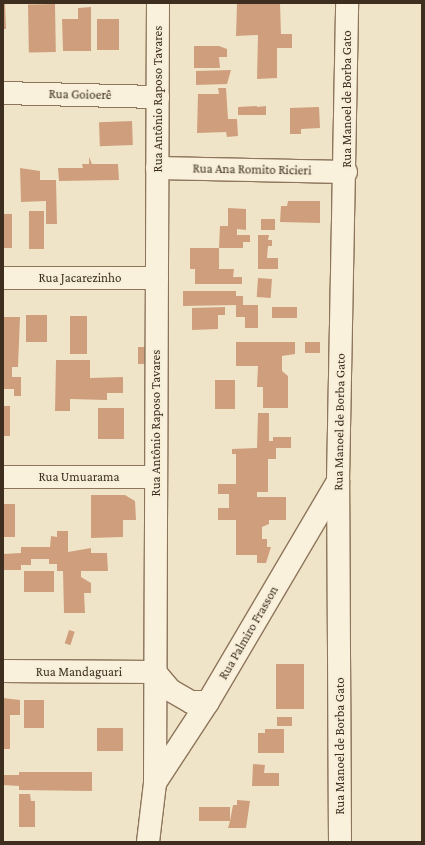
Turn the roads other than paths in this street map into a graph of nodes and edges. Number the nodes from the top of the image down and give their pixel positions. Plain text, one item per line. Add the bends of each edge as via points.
1 (158, 3) edge
2 (347, 3) edge
3 (3, 93) edge
4 (158, 97) junction
5 (157, 168) junction
6 (346, 172) junction
7 (3, 278) edge
8 (157, 278) junction
9 (3, 477) edge
10 (156, 477) junction
11 (338, 480) junction
12 (3, 671) edge
13 (155, 672) junction
14 (208, 702) junction
15 (154, 783) junction
16 (148, 842) edge
17 (340, 842) edge

1 - 4 street, Rua Antônio Raposo Tavares
2 - 6 street, Rua Manoel de Borba Gato
3 - 4 street, Rua Goioerê
4 - 5 street, Rua Antônio Raposo Tavares
5 - 6 street, Rua Ana Romito Ricieri
5 - 8 street, Rua Antônio Raposo Tavares
6 - 11 street, Rua Manoel de Borba Gato
7 - 8 street, Rua Jacarezinho
8 - 10 street, Rua Antônio Raposo Tavares
9 - 10 street, Rua Umuarama
10 - 13 street, Rua Antônio Raposo Tavares
11 - 14 street, Rua Palmiro Frasson
11 - 17 street, Rua Manoel de Borba Gato
12 - 13 street, Rua Mandaguari
13 - 14 street via 170,690 191,702
13 - 15 street, Rua Antônio Raposo Tavares
14 - 15 street, Rua Palmiro Frasson
15 - 16 street, Rua Antônio Raposo Tavares

